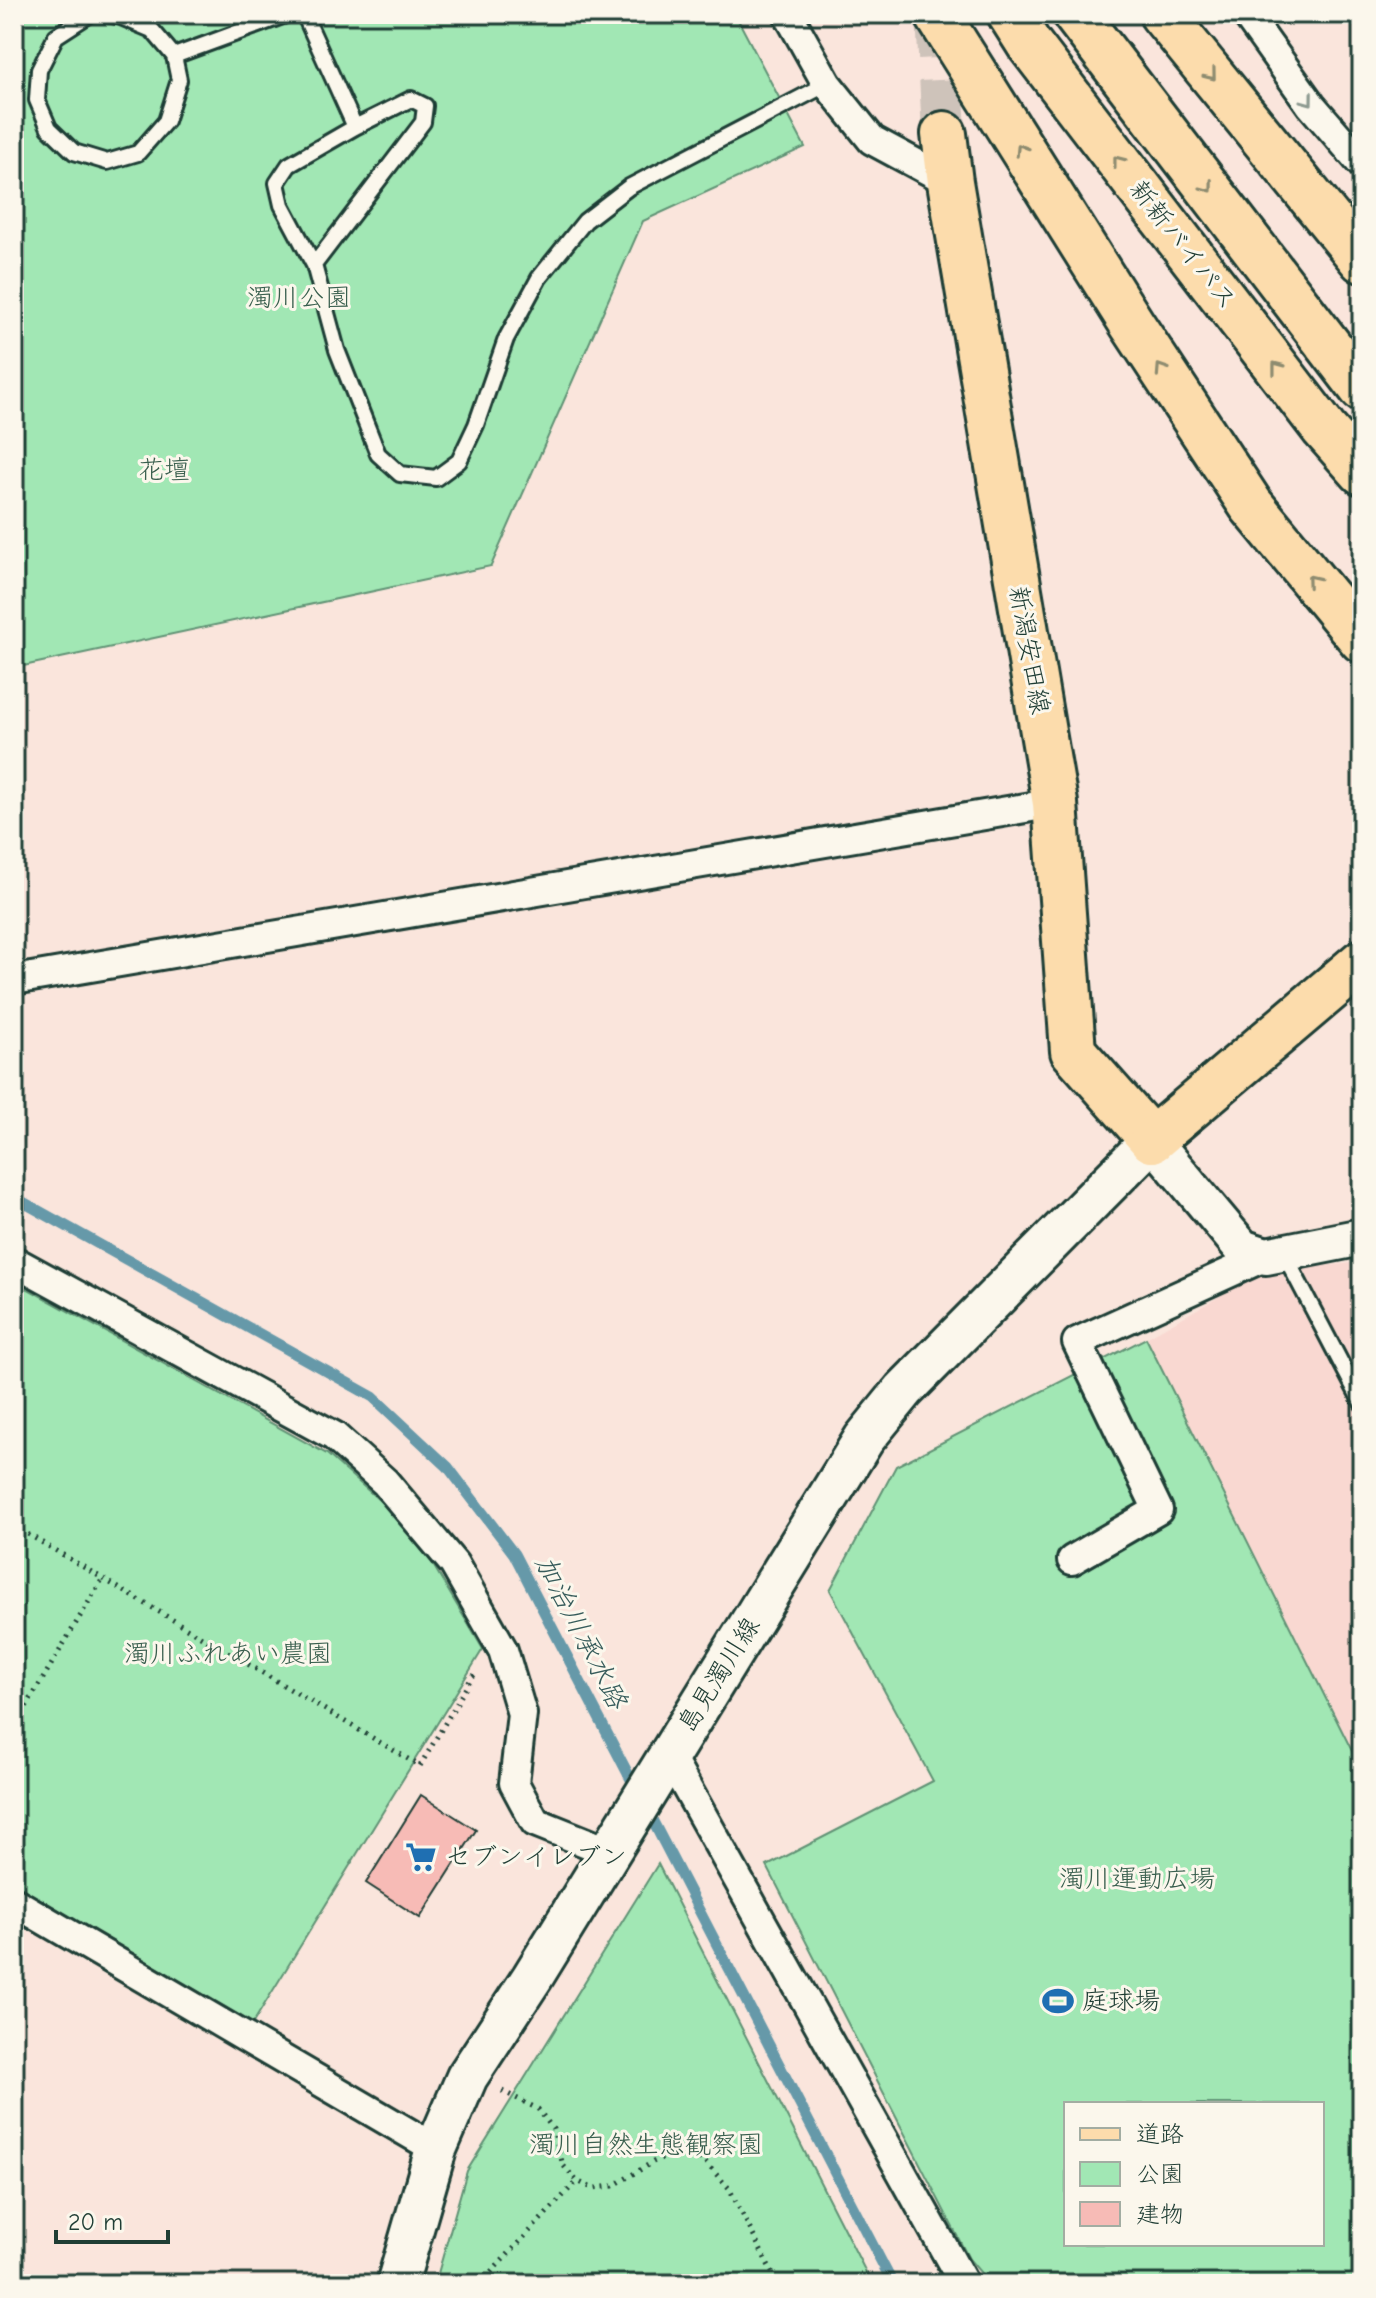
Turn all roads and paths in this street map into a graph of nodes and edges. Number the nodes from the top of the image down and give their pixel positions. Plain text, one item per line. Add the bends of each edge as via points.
1 (90, 14) edge
2 (107, 14) edge
3 (288, 14) edge
4 (304, 14) edge
5 (788, 14) edge
6 (937, 14) edge
7 (1010, 14) edge
8 (1075, 14) edge
9 (1162, 14) edge
10 (1246, 14) edge
11 (174, 56) junction
12 (827, 84) junction
13 (355, 127) junction
14 (944, 134) tunnel mouth
15 (1362, 164) edge
16 (950, 182) junction
17 (1362, 260) edge
18 (314, 265) junction
19 (1362, 389) edge
20 (1362, 472) edge
21 (1362, 640) edge
22 (1055, 803) junction
23 (1362, 962) edge
24 (14, 980) edge
25 (1152, 1140) junction
26 (1362, 1237) edge
27 (1274, 1254) junction
28 (14, 1261) edge
29 (1362, 1403) edge
30 (14, 1526) edge
31 (1072, 1560) dead end
32 (103, 1578) junction
33 (503, 1650) junction
34 (14, 1727) edge
35 (669, 1756) junction
36 (610, 1852) junction
37 (14, 1902) edge
38 (467, 2077) junction
39 (436, 2149) junction
40 (577, 2181) junction
41 (397, 2284) edge
42 (480, 2284) edge
43 (778, 2284) edge
44 (964, 2284) edge

1 - 11 lane via 56,36 39,70 37,100 49,128 74,152 107,162 138,153 166,121 179,80
2 - 11 lane via 152,30
3 - 11 lane
4 - 13 lane
5 - 12 street
21 -> 6 main road via 1251,505
20 -> 7 main road, 新新バイパス
8 -> 19 main road, 新新バイパス
9 -> 17 main road
10 -> 15 street via 1311,105
12 - 16 street via 872,140
12 - 18 lane via 629,187 585,221 539,278 506,339 459,461 436,478 400,474 378,454 337,350
13 - 18 lane via 289,165 277,183 282,205
13 - 18 lane via 411,99 425,106 423,122
14 - 16 main road, 新潟安田線
16 - 22 main road, 新潟安田線
22 - 24 street
22 - 25 main road, 新潟安田線 via 1073,1051
23 - 25 main road
25 - 27 street via 1242,1248
25 - 35 main road, 島見濁川線 via 904,1390 864,1439
26 - 27 street
27 - 29 lane
27 - 31 street via 1077,1342 1158,1510
28 - 33 street via 334,1436 385,1482 454,1564
30 - 32 path
32 - 33 path via 420,1766 472,1677
32 - 34 path
33 - 36 street via 522,1714 514,1783 535,1822
35 - 36 main road, 島見濁川線
35 - 44 street
36 - 38 main road, 島見濁川線
37 - 39 street
38 - 39 main road, 島見濁川線
38 - 40 path via 538,2109 553,2129 563,2165
39 - 41 main road, 島見濁川線
40 - 42 path
40 - 43 path via 592,2188 613,2186 674,2154 702,2159 729,2188

